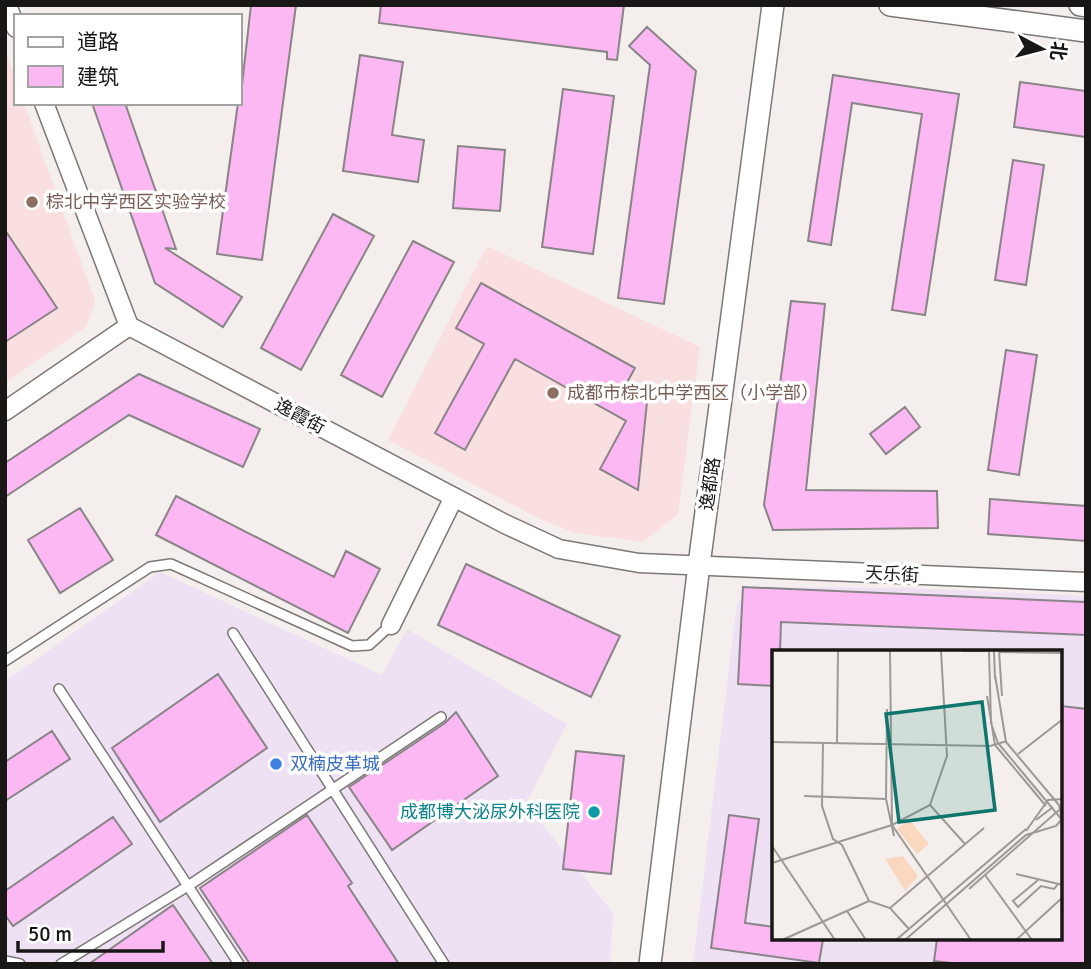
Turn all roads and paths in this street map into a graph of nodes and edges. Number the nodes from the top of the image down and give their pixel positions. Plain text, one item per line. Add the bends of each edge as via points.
1 (7, 5) edge
2 (773, 5) edge
3 (890, 5) edge
4 (1080, 5) edge
5 (1086, 6) edge
6 (14, 23) edge
7 (1086, 31) edge
8 (45, 105) edge
9 (129, 326) junction
10 (5, 411) edge
11 (454, 497) junction
12 (699, 565) junction
13 (1086, 582) edge
14 (391, 625) joint
15 (233, 633) dead end
16 (5, 661) edge
17 (59, 690) dead end
18 (441, 718) dead end
19 (333, 789) junction
20 (188, 886) junction
21 (5, 961) edge
22 (20, 964) edge
23 (61, 964) edge
24 (239, 964) edge
25 (444, 964) edge
26 (650, 964) edge

1 - 6 street
2 - 12 street, 逸都路
3 - 7 street
4 - 5 street
8 - 9 street
9 - 10 street
9 - 11 street, 逸霞街
11 - 12 street, 逸霞街 via 559,549 639,563
11 - 14 street
12 - 13 street, 天乐街
12 - 26 street, 逸都路
14 - 16 lane via 369,645 352,646 171,564 150,567
15 - 19 lane
17 - 20 lane
18 - 19 lane
19 - 20 lane
19 - 25 lane
20 - 23 lane
20 - 24 lane
21 - 22 lane

